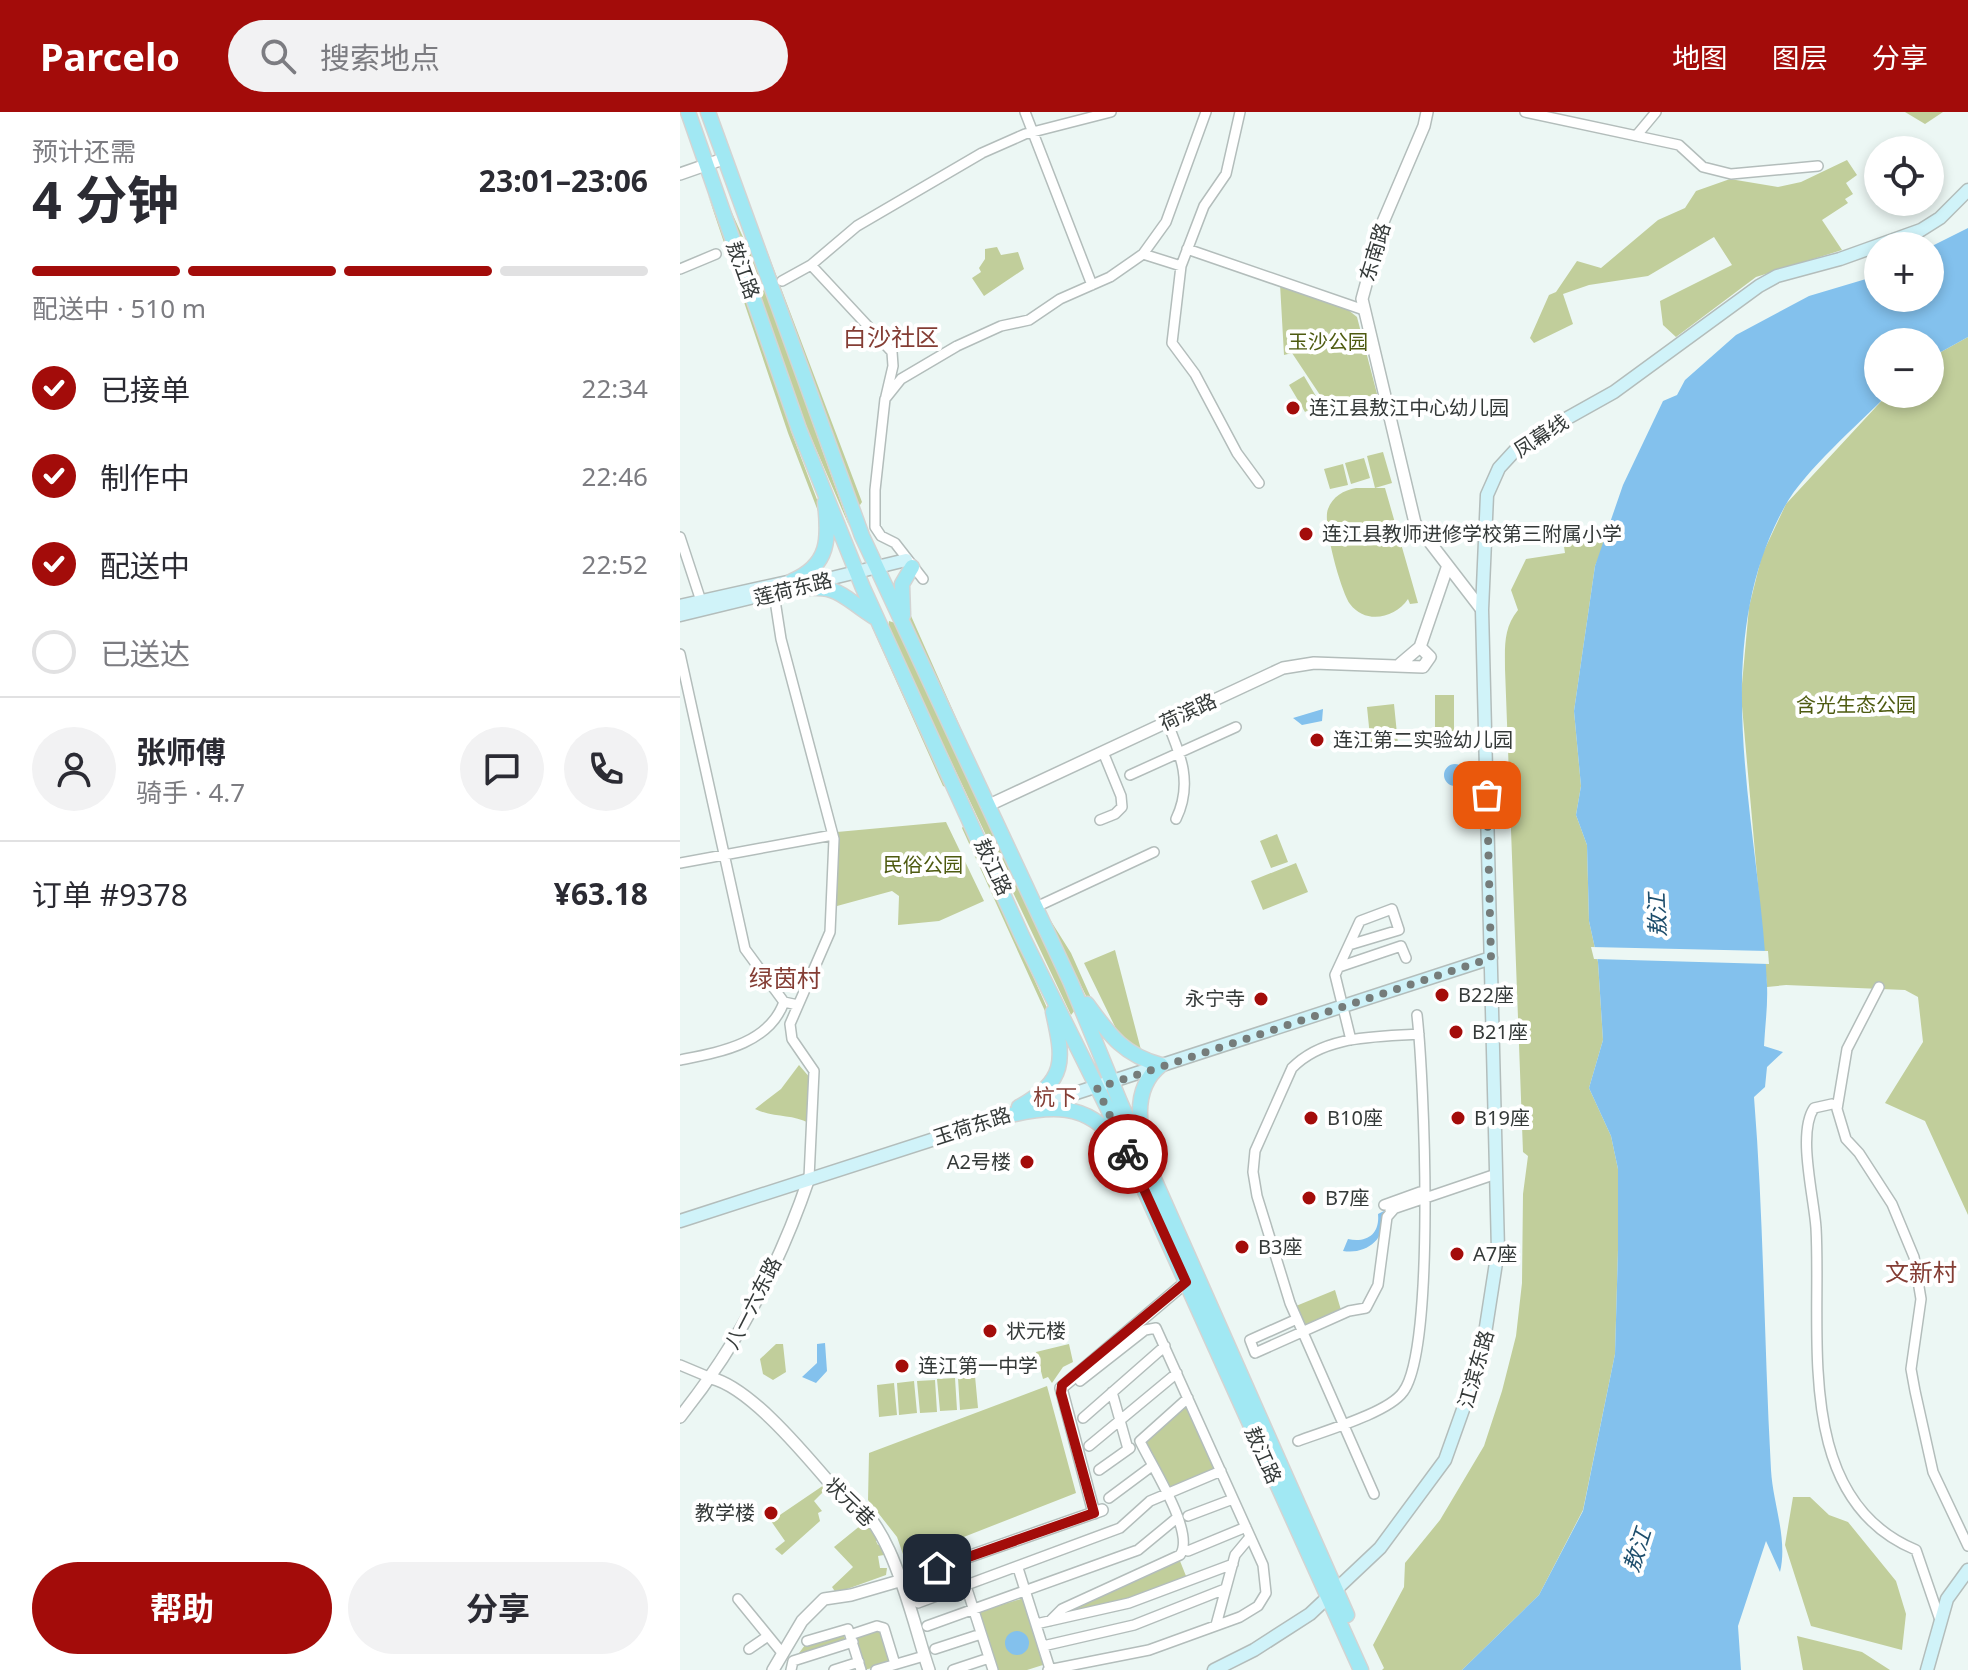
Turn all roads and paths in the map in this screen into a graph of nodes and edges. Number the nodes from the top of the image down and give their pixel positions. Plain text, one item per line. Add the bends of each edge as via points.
1 (1025, 112) edge
2 (1111, 112) edge
3 (1206, 112) edge
4 (1240, 112) edge
5 (1427, 112) edge
6 (1525, 112) edge
7 (1656, 112) edge
8 (709, 115) edge
9 (1070, 117) edge
10 (690, 118) edge
11 (1031, 133) junction
12 (1636, 136) junction
13 (723, 159) junction
14 (706, 165) junction
15 (1818, 166) dead end
16 (680, 174) edge
17 (1968, 190) edge
18 (735, 194) junction
19 (718, 200) junction
20 (1187, 249) junction
21 (716, 254) dead end
22 (1143, 254) junction
23 (811, 265) junction
24 (1181, 266) junction
25 (680, 269) edge
26 (782, 281) dead end
27 (1092, 285) junction
28 (1364, 310) junction
29 (885, 399) junction
30 (1259, 483) dead end
31 (823, 490) junction
32 (680, 537) edge
33 (906, 560) junction
34 (874, 564) junction
35 (1447, 568) junction
36 (856, 569) junction
37 (923, 579) dead end
38 (793, 585) junction
39 (774, 594) junction
40 (701, 601) junction
41 (680, 606) edge
42 (1482, 610) junction
43 (897, 612) junction
44 (680, 615) edge
45 (877, 620) junction
46 (907, 631) junction
47 (1420, 647) junction
48 (680, 654) edge
49 (1400, 664) junction
50 (1167, 722) junction
51 (1236, 727) dead end
52 (1103, 752) junction
53 (1180, 754) junction
54 (1130, 775) dead end
55 (987, 806) junction
56 (1176, 819) dead end
57 (1100, 820) dead end
58 (833, 835) junction
59 (1154, 852) dead end
60 (723, 853) junction
61 (680, 863) edge
62 (1034, 908) junction
63 (1364, 940) junction
64 (1349, 945) junction
65 (1370, 957) junction
66 (1406, 958) dead end
67 (1491, 958) junction
68 (1339, 967) junction
69 (1071, 983) junction
70 (1879, 987) dead end
71 (1049, 992) junction
72 (784, 1002) junction
73 (798, 1005) junction
74 (1344, 1007) junction
75 (1084, 1013) junction
76 (1417, 1015) dead end
77 (1064, 1020) junction
78 (1419, 1034) junction
79 (1391, 1036) junction
80 (1351, 1040) junction
81 (1392, 1047) dead end
82 (680, 1060) edge
83 (1161, 1065) junction
84 (1112, 1082) junction
85 (1097, 1088) junction
86 (1064, 1103) junction
87 (1832, 1104) dead end
88 (1003, 1117) junction
89 (1142, 1168) junction
90 (1419, 1169) dead end
91 (1496, 1174) junction
92 (809, 1178) junction
93 (1423, 1193) junction
94 (680, 1221) edge
95 (1186, 1282) junction
96 (1297, 1319) junction
97 (1303, 1332) junction
98 (1165, 1346) junction
99 (1251, 1347) junction
100 (1233, 1354) junction
101 (680, 1365) edge
102 (719, 1368) junction
103 (1177, 1373) junction
104 (711, 1378) junction
105 (1080, 1381) dead end
106 (725, 1383) junction
107 (1112, 1392) junction
108 (1188, 1398) junction
109 (680, 1417) edge
110 (1083, 1418) dead end
111 (1120, 1421) junction
112 (1344, 1423) junction
113 (1140, 1441) junction
114 (1298, 1441) dead end
115 (1089, 1446) dead end
116 (1128, 1449) junction
117 (1152, 1466) junction
118 (1099, 1470) dead end
119 (1221, 1471) junction
120 (1166, 1493) junction
121 (1374, 1494) dead end
122 (1109, 1498) dead end
123 (1233, 1499) junction
124 (1183, 1517) junction
125 (1248, 1532) junction
126 (1968, 1546) edge
127 (1188, 1551) dead end
128 (1233, 1564) junction
129 (1018, 1568) junction
130 (1968, 1570) edge
131 (899, 1581) junction
132 (966, 1586) junction
133 (1225, 1589) junction
134 (1026, 1593) junction
135 (738, 1599) dead end
136 (1335, 1599) junction
137 (918, 1603) dead end
138 (974, 1611) junction
139 (1940, 1620) junction
140 (1050, 1621) junction
141 (1036, 1624) junction
142 (1216, 1625) junction
143 (927, 1626) dead end
144 (981, 1634) junction
145 (768, 1636) junction
146 (852, 1639) junction
147 (807, 1641) dead end
148 (1043, 1646) junction
149 (749, 1649) dead end
150 (935, 1649) dead end
151 (783, 1654) junction
152 (924, 1656) junction
153 (989, 1658) junction
154 (895, 1664) junction
155 (860, 1666) edge
156 (773, 1670) edge
157 (791, 1670) edge
158 (834, 1670) edge
159 (876, 1670) edge
160 (929, 1670) edge
161 (953, 1670) edge
162 (993, 1670) edge
163 (1049, 1670) edge
164 (1214, 1670) edge
165 (1361, 1670) edge
166 (1371, 1670) edge
167 (1927, 1670) edge

1 - 11 street
2 - 9 street
3 - 22 street via 1166,222
4 - 20 street via 1226,174 1204,206
5 - 28 street, 东南路 via 1375,249 1363,292
6 - 12 street
7 - 12 street
8 - 10 main road
8 - 13 main road, 敖江路
9 - 11 street
10 - 14 main road, 敖江路
11 - 23 street via 982,153 857,226
11 - 27 street
12 - 15 street via 1679,145 1703,167 1731,174
13 - 14 street
13 - 18 main road, 敖江路
14 - 16 street
14 - 19 main road, 敖江路
17 - 42 main road, 凤幕线 via 1921,230 1759,286 1614,392 1521,444 1487,495
18 - 19 main road
18 - 34 main road, 敖江路
19 - 31 main road, 敖江路
20 - 24 street
20 - 28 street
21 - 25 street
22 - 24 street
22 - 27 street
23 - 26 street
23 - 29 street via 892,352
24 - 30 street via 1173,347 1192,369
27 - 29 street via 1029,320 957,346 901,379
28 - 35 street, 东南路 via 1415,523
29 - 33 street via 875,527
31 - 36 main road, 敖江路
31 - 38 main road via 825,552 814,570
32 - 40 street
33 - 34 main road, 莲荷东路
33 - 37 street
33 - 46 main road via 900,595
34 - 36 main road, 莲荷东路
34 - 43 main road, 敖江路
35 - 42 street, 东南路
35 - 47 street, 荷滨路
36 - 38 main road, 莲荷东路
36 - 45 main road, 敖江路
38 - 39 main road, 莲荷东路
38 - 40 main road, 莲荷东路
38 - 45 main road via 844,593
39 - 44 main road, 莲荷东路
39 - 58 street
40 - 41 main road, 莲荷东路
42 - 67 main road, 凤幕线
43 - 45 main road
43 - 46 main road, 敖江路
45 - 71 main road, 敖江路
46 - 55 main road, 敖江路
47 - 49 street
47 - 49 street, 荷滨路 via 1429,654 1426,666
48 - 60 street
49 - 50 street, 荷滨路 via 1295,665
50 - 52 street, 荷滨路
50 - 53 street
51 - 53 street
52 - 55 street, 荷滨路
52 - 57 street via 1122,807
53 - 54 street
53 - 56 street via 1187,782
55 - 62 main road, 敖江路
58 - 60 street
58 - 73 street via 830,932
59 - 62 street
60 - 61 street
60 - 72 street via 745,949
62 - 69 main road, 敖江路
63 - 64 street
63 - 64 street via 1399,930 1392,909 1360,921
63 - 65 street
64 - 68 street
65 - 66 street via 1401,946
65 - 68 street
67 - 74 main road
67 - 91 main road, 江滨东路
68 - 74 street via 1335,975
69 - 75 main road, 敖江路
69 - 83 main road via 1116,1045
70 - 126 street via 1847,1049 1837,1109 1846,1139 1892,1204 1914,1257 1921,1299 1911,1369 1915,1391 1933,1472
71 - 77 main road, 敖江路
71 - 88 main road via 1061,1046 1060,1069 1033,1099
72 - 73 street
72 - 82 street via 775,1024 746,1043
73 - 92 street via 789,1031 814,1071 816,1088
74 - 80 street
74 - 83 main road
75 - 77 main road via 1081,1025
75 - 84 main road, 敖江路
76 - 78 street
77 - 85 main road, 敖江路
78 - 79 street
78 - 93 street
79 - 80 street
79 - 81 street
80 - 96 street via 1312,1052 1292,1068 1255,1151 1257,1196
83 - 84 main road
83 - 89 main road via 1143,1087 1139,1107
84 - 85 main road
84 - 89 main road, 敖江路
85 - 86 main road
85 - 89 main road, 敖江路
86 - 88 main road
86 - 89 main road via 1100,1123
87 - 139 street via 1814,1108 1806,1135 1815,1209 1815,1309 1824,1432 1857,1504 1881,1532 1916,1550
88 - 92 main road, 玉荷东路
89 - 95 main road, 敖江路
89 - 100 main road, 敖江路
90 - 93 street
91 - 93 street
91 - 136 main road, 江滨东路 via 1494,1287 1481,1359 1463,1415 1445,1460 1411,1510
92 - 94 main road, 玉荷东路
92 - 102 street, 八一六东路 via 785,1240
93 - 97 street via 1388,1208 1378,1285 1366,1308
93 - 112 street via 1424,1271 1409,1379 1395,1401
95 - 131 street via 1062,1385 1098,1512
95 - 136 main road, 敖江路
96 - 97 street
96 - 99 street via 1250,1340
97 - 99 street via 1255,1353
97 - 112 street
98 - 103 street
98 - 105 street via 1151,1327
98 - 107 street
99 - 100 street
100 - 136 main road, 敖江路
101 - 104 street
102 - 104 street, 八一六东路
102 - 106 street
103 - 108 street
103 - 111 street
104 - 106 street, 状元巷
104 - 109 street, 八一六东路
106 - 131 street, 状元巷 via 757,1406 841,1496 855,1502 881,1533
107 - 110 street
107 - 111 street
108 - 113 street
108 - 119 street
111 - 115 street
111 - 116 street
112 - 114 street
112 - 121 street
113 - 116 street
113 - 117 street
116 - 118 street
117 - 120 street
117 - 122 street
119 - 120 street
119 - 123 street
120 - 124 street
120 - 129 street via 1120,1528
123 - 124 street
123 - 125 street
124 - 134 street via 1138,1550
124 - 140 street via 1180,1555 1062,1609
125 - 127 street
125 - 128 street
125 - 142 street via 1263,1565 1266,1593 1258,1606
128 - 133 street
128 - 140 street via 1129,1603
129 - 132 street
129 - 134 street
130 - 139 main road via 1947,1599
131 - 151 street via 821,1601
131 - 152 street, 状元巷
132 - 137 street
132 - 138 street
133 - 142 street
133 - 148 street via 1134,1625
134 - 138 street
134 - 141 street
135 - 145 street
136 - 164 main road, 江滨东路
136 - 165 main road
136 - 166 main road
138 - 143 street
138 - 144 street
139 - 167 main road
140 - 141 street
141 - 148 street
142 - 163 street via 1149,1650
144 - 150 street
144 - 153 street
145 - 149 street
145 - 151 street
146 - 147 street via 848,1629
146 - 154 street via 877,1626 884,1628
146 - 155 street
146 - 157 street via 793,1661
148 - 163 street
151 - 156 street
152 - 154 street
152 - 160 street, 状元巷
153 - 161 street
153 - 162 street
154 - 159 street
155 - 158 street

